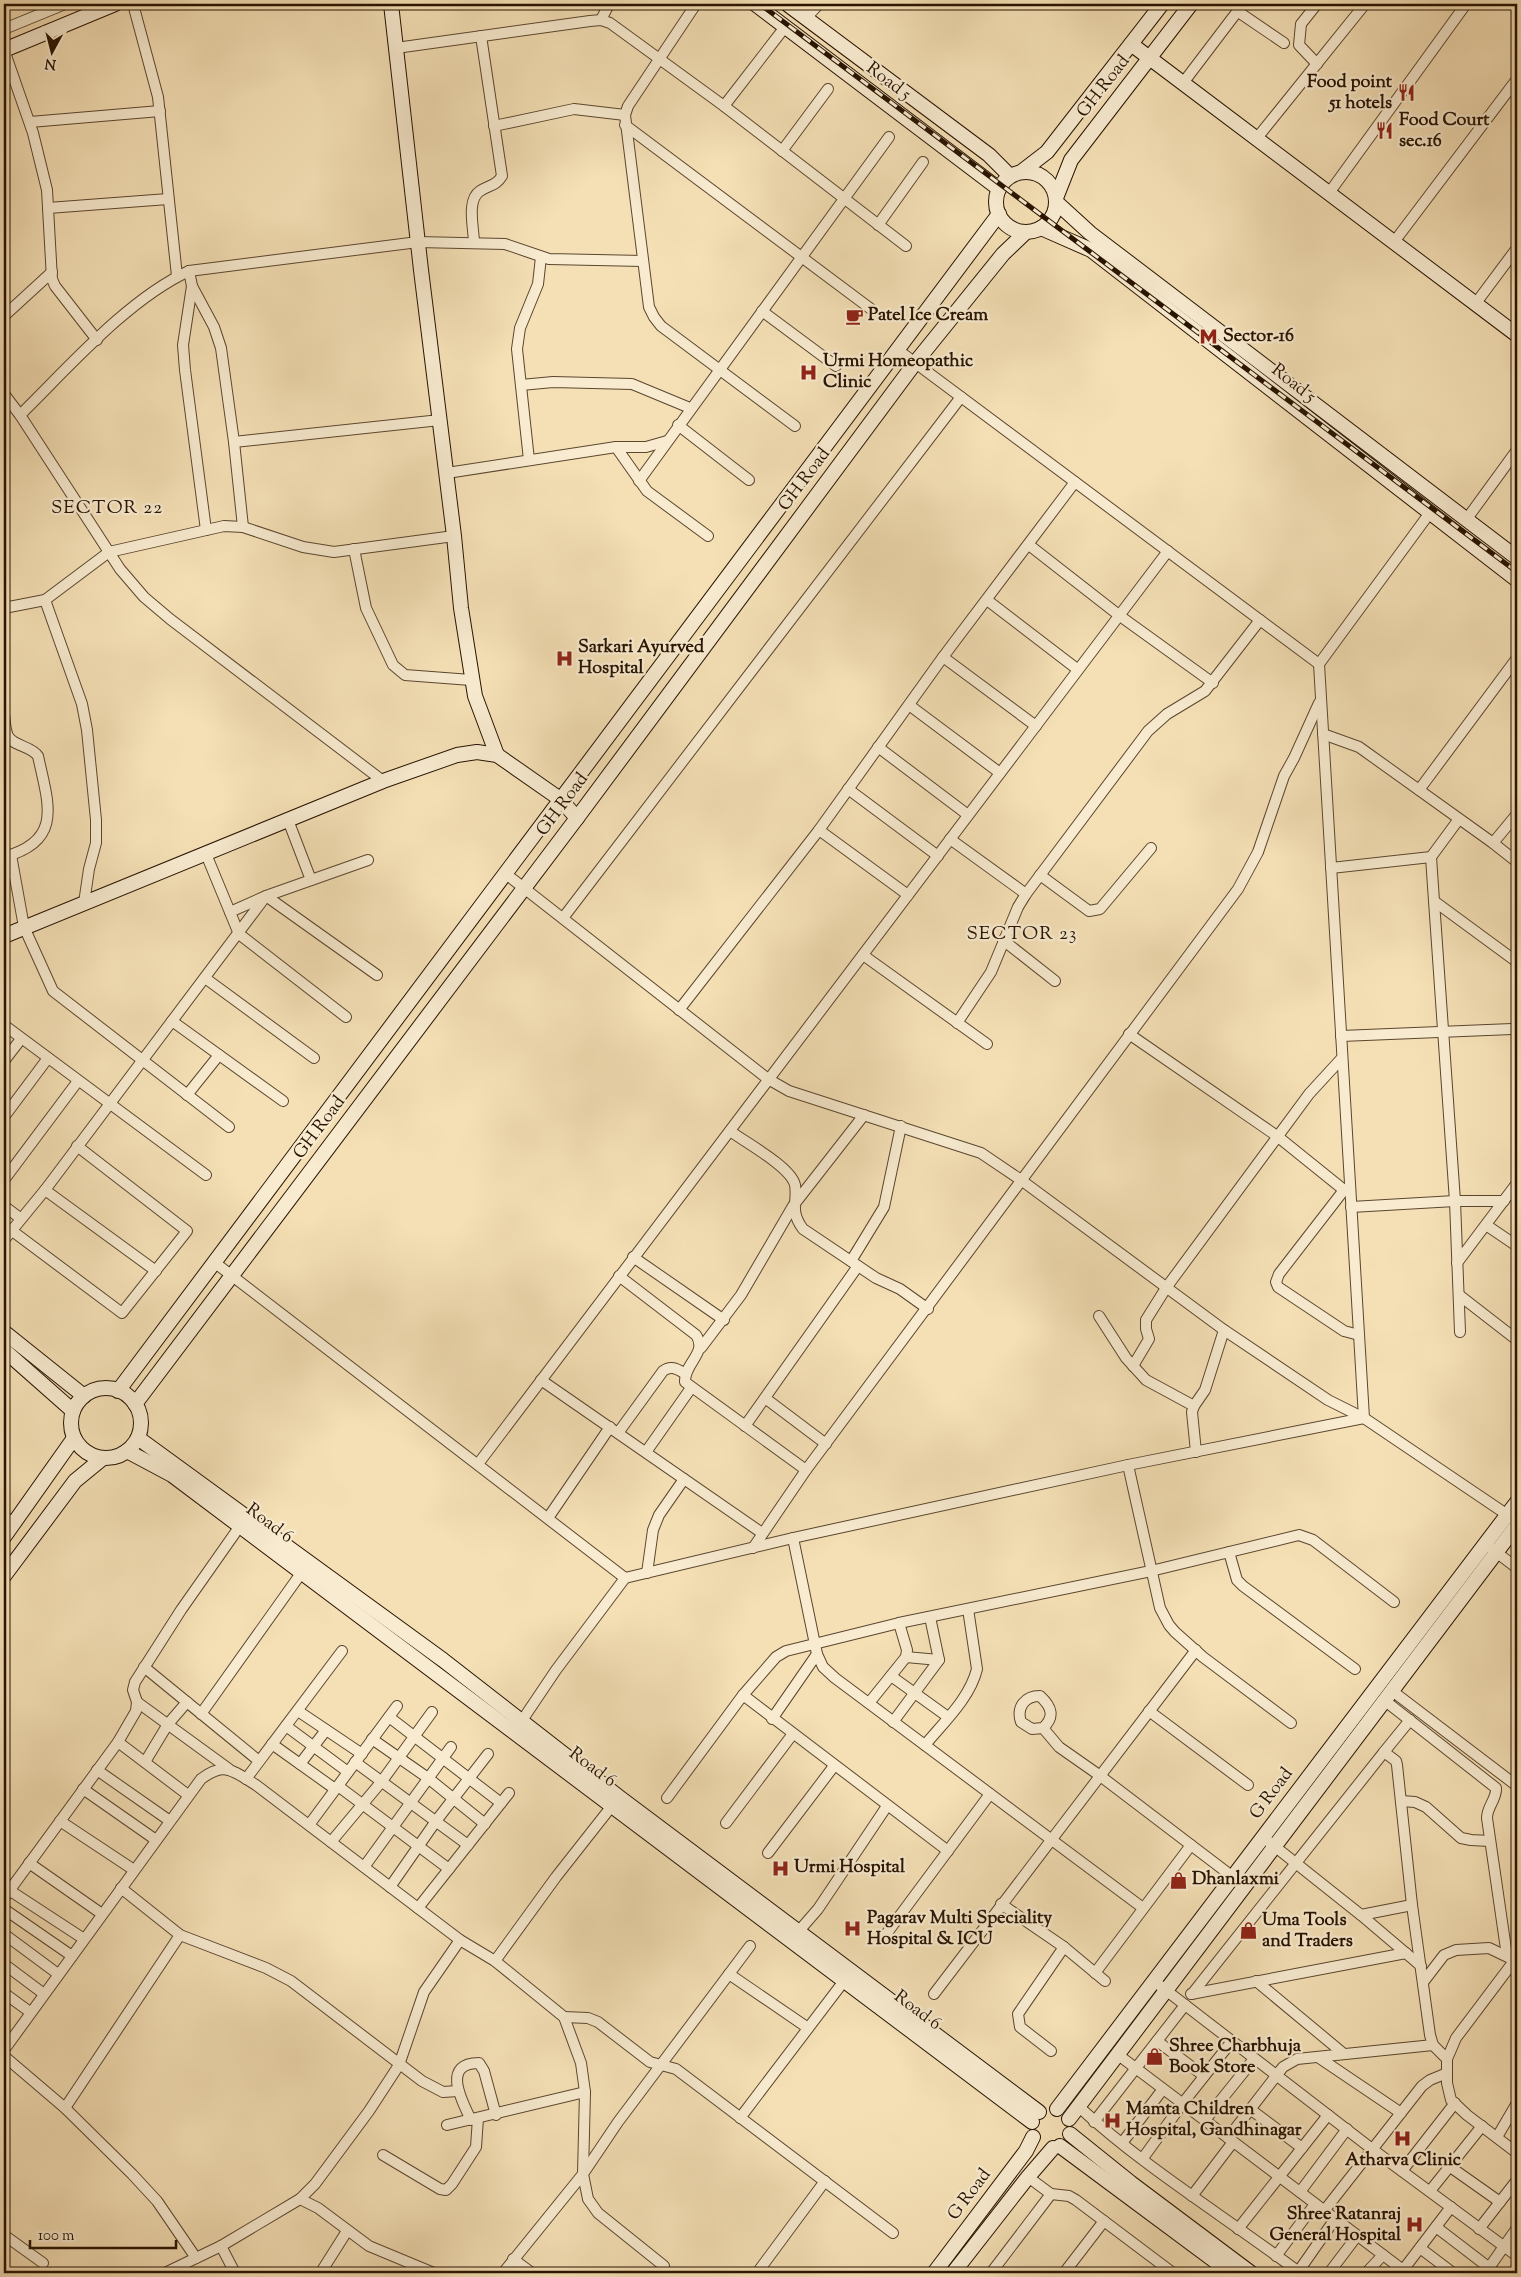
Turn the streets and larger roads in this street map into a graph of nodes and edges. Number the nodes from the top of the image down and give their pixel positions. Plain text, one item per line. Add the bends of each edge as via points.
1 (65, 4) edge
2 (115, 4) edge
3 (134, 4) edge
4 (391, 4) edge
5 (609, 4) edge
6 (696, 4) edge
7 (755, 4) edge
8 (787, 4) edge
9 (819, 4) edge
10 (1162, 4) edge
11 (1191, 4) edge
12 (1317, 4) edge
13 (1365, 4) edge
14 (1466, 4) edge
15 (1240, 7) edge
16 (806, 18) junction
17 (602, 20) junction
18 (785, 27) junction
19 (4, 29) edge
20 (481, 36) junction
21 (1284, 43) dead end
22 (1131, 44) junction
23 (396, 48) junction
24 (4, 50) edge
25 (1150, 58) junction
26 (660, 60) junction
27 (1316, 64) junction
28 (1517, 79) edge
29 (1183, 82) junction
30 (828, 89) dead end
31 (724, 106) junction
32 (160, 111) junction
33 (625, 120) junction
34 (30, 122) junction
35 (494, 126) junction
36 (889, 137) dead end
37 (1257, 138) junction
38 (782, 151) junction
39 (923, 162) dead end
40 (1016, 174) junction
41 (999, 189) junction
42 (1329, 193) junction
43 (168, 199) junction
44 (844, 200) junction
45 (1056, 200) junction
46 (48, 208) junction
47 (999, 214) junction
48 (878, 225) junction
49 (1041, 228) junction
50 (1026, 232) junction
51 (418, 242) junction
52 (1394, 242) junction
53 (474, 243) junction
54 (906, 246) dead end
55 (1517, 248) edge
56 (541, 257) junction
57 (802, 257) junction
58 (643, 262) junction
59 (189, 271) junction
60 (52, 272) junction
61 (177, 276) junction
62 (192, 286) junction
63 (1476, 303) junction
64 (870, 309) dead end
65 (762, 311) junction
66 (4, 316) edge
67 (1517, 334) edge
68 (97, 340) junction
69 (898, 350) junction
70 (915, 363) junction
71 (836, 366) dead end
72 (719, 370) junction
73 (521, 385) junction
74 (4, 394) edge
75 (961, 397) junction
76 (690, 408) junction
77 (20, 415) junction
78 (440, 420) junction
79 (678, 425) junction
80 (795, 426) dead end
81 (667, 440) junction
82 (234, 442) junction
83 (616, 447) junction
84 (1517, 450) edge
85 (528, 460) junction
86 (447, 473) junction
87 (639, 480) junction
88 (749, 480) dead end
89 (1075, 482) junction
90 (1429, 514) junction
91 (1466, 520) junction
92 (243, 527) junction
93 (206, 530) junction
94 (454, 536) junction
95 (708, 536) dead end
96 (1028, 546) junction
97 (354, 549) junction
98 (1168, 551) junction
99 (109, 552) junction
100 (1517, 558) edge
101 (1517, 580) edge
102 (45, 600) junction
103 (986, 600) junction
104 (4, 608) edge
105 (1120, 616) junction
106 (1260, 620) junction
107 (943, 657) junction
108 (1517, 658) edge
109 (1318, 664) junction
110 (1077, 668) junction
111 (471, 680) junction
112 (1212, 683) junction
113 (1321, 700) junction
114 (909, 705) junction
115 (4, 715) edge
116 (1036, 726) junction
117 (1323, 734) junction
118 (878, 747) junction
119 (497, 755) junction
120 (1000, 773) junction
121 (384, 782) junction
122 (848, 789) junction
123 (1419, 790) junction
124 (560, 799) junction
125 (968, 815) junction
126 (577, 818) junction
127 (1516, 818) edge
128 (1459, 819) junction
129 (288, 820) junction
130 (819, 830) junction
131 (950, 839) junction
132 (1493, 844) junction
133 (1150, 848) dead end
134 (206, 854) junction
135 (7, 856) edge
136 (938, 856) junction
137 (1431, 857) junction
138 (368, 860) dead end
139 (1517, 862) edge
140 (1331, 868) junction
141 (506, 874) junction
142 (1040, 875) junction
143 (311, 880) junction
144 (523, 887) junction
145 (1026, 894) junction
146 (908, 895) junction
147 (266, 896) junction
148 (1434, 901) junction
149 (84, 903) junction
150 (230, 912) junction
151 (563, 918) junction
152 (24, 927) junction
153 (239, 934) junction
154 (4, 936) edge
155 (1003, 940) junction
156 (863, 955) junction
157 (1517, 962) edge
158 (377, 975) dead end
159 (205, 978) junction
160 (1055, 981) dead end
161 (679, 1010) junction
162 (346, 1017) dead end
163 (172, 1021) junction
164 (957, 1023) junction
165 (4, 1025) edge
166 (1512, 1029) dead end
167 (1444, 1032) junction
168 (1130, 1034) junction
169 (1341, 1036) junction
170 (21, 1039) junction
171 (987, 1044) dead end
172 (219, 1055) junction
173 (48, 1058) junction
174 (314, 1058) dead end
175 (1342, 1058) junction
176 (142, 1061) junction
177 (4, 1062) edge
178 (768, 1079) junction
179 (78, 1081) junction
180 (187, 1095) junction
181 (283, 1101) dead end
182 (110, 1102) junction
183 (864, 1115) junction
184 (4, 1118) edge
185 (901, 1126) junction
186 (229, 1127) dead end
187 (730, 1131) junction
188 (1277, 1136) junction
189 (77, 1146) junction
190 (206, 1176) dead end
191 (4, 1180) edge
192 (1021, 1180) junction
193 (1517, 1183) edge
194 (44, 1190) junction
195 (1347, 1191) junction
196 (1455, 1201) junction
197 (1504, 1201) junction
198 (4, 1206) edge
199 (793, 1206) junction
200 (1352, 1207) junction
201 (20, 1218) junction
202 (1486, 1224) junction
203 (11, 1230) junction
204 (4, 1240) edge
205 (1517, 1246) edge
206 (633, 1257) junction
207 (214, 1262) junction
208 (855, 1263) junction
209 (1457, 1263) junction
210 (156, 1271) junction
211 (232, 1276) junction
212 (619, 1276) junction
213 (1166, 1288) junction
214 (1459, 1295) junction
215 (928, 1309) junction
216 (1099, 1316) dead end
217 (724, 1320) junction
218 (1224, 1330) junction
219 (4, 1332) edge
220 (1460, 1332) dead end
221 (1359, 1335) junction
222 (1517, 1340) edge
223 (701, 1348) junction
224 (4, 1350) edge
225 (1133, 1366) junction
226 (684, 1373) junction
227 (541, 1380) junction
228 (691, 1388) junction
229 (118, 1391) junction
230 (84, 1396) junction
231 (765, 1398) junction
232 (135, 1404) junction
233 (1194, 1406) junction
234 (73, 1411) junction
235 (1364, 1418) junction
236 (745, 1426) junction
237 (614, 1430) junction
238 (74, 1438) junction
239 (138, 1438) junction
240 (826, 1444) junction
241 (127, 1452) junction
242 (646, 1452) junction
243 (1196, 1452) junction
244 (103, 1458) junction
245 (478, 1464) junction
246 (1128, 1465) junction
247 (806, 1470) junction
248 (684, 1479) junction
249 (1517, 1502) edge
250 (548, 1518) junction
251 (8, 1520) edge
252 (1514, 1520) edge
253 (240, 1526) junction
254 (762, 1533) junction
255 (4, 1537) edge
256 (793, 1538) junction
257 (752, 1548) junction
258 (1491, 1548) junction
259 (1229, 1552) junction
260 (1517, 1568) edge
261 (1151, 1571) junction
262 (302, 1572) junction
263 (647, 1572) junction
264 (4, 1576) edge
265 (625, 1578) junction
266 (1394, 1602) dead end
267 (968, 1609) junction
268 (930, 1617) junction
269 (899, 1623) junction
270 (816, 1650) junction
271 (1196, 1650) junction
272 (342, 1652) dead end
273 (906, 1657) junction
274 (939, 1660) junction
275 (144, 1667) junction
276 (1355, 1669) dead end
277 (891, 1676) junction
278 (916, 1694) junction
279 (1387, 1695) junction
280 (743, 1696) junction
281 (137, 1702) junction
282 (186, 1702) junction
283 (869, 1703) junction
284 (398, 1706) dead end
285 (298, 1711) junction
286 (1149, 1711) junction
287 (432, 1712) dead end
288 (201, 1714) junction
289 (389, 1717) junction
290 (948, 1717) junction
291 (772, 1719) junction
292 (1410, 1720) junction
293 (893, 1722) junction
294 (1291, 1723) dead end
295 (168, 1724) junction
296 (286, 1726) junction
297 (518, 1726) junction
298 (1043, 1728) dead end
299 (326, 1730) junction
300 (792, 1734) junction
301 (414, 1736) junction
302 (372, 1739) junction
303 (118, 1742) junction
304 (272, 1744) junction
305 (925, 1745) junction
306 (314, 1746) junction
307 (451, 1747) dead end
308 (1384, 1752) junction
309 (488, 1754) dead end
310 (398, 1757) junction
311 (358, 1758) junction
312 (443, 1758) junction
313 (259, 1761) junction
314 (145, 1762) junction
315 (300, 1764) junction
316 (834, 1766) junction
317 (229, 1769) junction
318 (97, 1770) junction
319 (348, 1772) junction
320 (1099, 1775) junction
321 (428, 1778) junction
322 (469, 1778) junction
323 (246, 1779) junction
324 (382, 1781) junction
325 (1248, 1785) dead end
326 (1517, 1786) edge
327 (336, 1788) junction
328 (83, 1789) junction
329 (509, 1793) dead end
330 (990, 1794) junction
331 (188, 1795) junction
332 (666, 1798) dead end
333 (453, 1799) junction
334 (1401, 1801) junction
335 (411, 1802) junction
336 (615, 1802) junction
337 (502, 1803) junction
338 (363, 1804) junction
339 (887, 1806) junction
340 (60, 1821) junction
341 (170, 1821) junction
342 (436, 1821) junction
343 (726, 1823) dead end
344 (484, 1824) junction
345 (309, 1825) junction
346 (393, 1827) junction
347 (1263, 1837) junction
348 (1050, 1839) junction
349 (156, 1840) junction
350 (1490, 1841) junction
351 (331, 1842) junction
352 (468, 1845) junction
353 (1191, 1845) junction
354 (418, 1846) junction
355 (1275, 1846) junction
356 (948, 1851) junction
357 (768, 1853) dead end
358 (29, 1863) junction
359 (1296, 1864) junction
360 (364, 1866) junction
361 (449, 1869) junction
362 (134, 1870) junction
363 (1233, 1877) junction
364 (390, 1887) junction
365 (121, 1888) junction
366 (6, 1894) edge
367 (1001, 1904) junction
368 (1412, 1905) junction
369 (418, 1908) junction
370 (1143, 1908) junction
371 (4, 1910) edge
372 (102, 1914) junction
373 (1361, 1915) junction
374 (798, 1932) junction
375 (4, 1934) edge
376 (180, 1936) junction
377 (884, 1937) dead end
378 (84, 1940) junction
379 (460, 1940) junction
380 (750, 1946) dead end
381 (1064, 1948) junction
382 (1406, 1953) junction
383 (72, 1956) junction
384 (1513, 1958) edge
385 (495, 1961) junction
386 (4, 1964) edge
387 (1422, 1966) junction
388 (1508, 1969) junction
389 (1095, 1973) junction
390 (58, 1974) junction
391 (729, 1974) junction
392 (1517, 1975) edge
393 (844, 1981) junction
394 (1104, 1981) dead end
395 (1256, 1981) junction
396 (1424, 1981) junction
397 (1165, 1989) junction
398 (4, 1993) edge
399 (44, 1994) junction
400 (934, 1994) dead end
401 (1192, 1994) junction
402 (1185, 2005) junction
403 (30, 2012) junction
404 (564, 2016) junction
405 (808, 2028) junction
406 (1157, 2041) junction
407 (1232, 2041) junction
408 (1434, 2045) junction
409 (4, 2050) edge
410 (1051, 2051) dead end
411 (1117, 2054) junction
412 (1344, 2054) junction
413 (4, 2056) edge
414 (1318, 2057) junction
415 (1254, 2059) junction
416 (1447, 2059) junction
417 (399, 2066) junction
418 (660, 2066) junction
419 (1136, 2068) junction
420 (1447, 2073) junction
421 (1277, 2075) junction
422 (1204, 2076) junction
423 (1163, 2089) junction
424 (458, 2091) junction
425 (585, 2092) junction
426 (1183, 2103) junction
427 (1455, 2103) junction
428 (1517, 2103) edge
429 (1078, 2106) junction
430 (65, 2108) junction
431 (1057, 2109) junction
432 (1250, 2109) junction
433 (1400, 2113) junction
434 (1328, 2114) junction
435 (496, 2115) junction
436 (1035, 2117) junction
437 (740, 2118) junction
438 (474, 2119) junction
439 (1069, 2119) junction
440 (1205, 2120) junction
441 (1094, 2122) junction
442 (447, 2125) dead end
443 (1482, 2126) junction
444 (1347, 2130) junction
445 (1070, 2134) junction
446 (1033, 2137) junction
447 (1496, 2137) junction
448 (1231, 2140) junction
449 (1122, 2143) junction
450 (1056, 2147) junction
451 (1302, 2148) junction
452 (1372, 2149) junction
453 (1517, 2153) edge
454 (384, 2155) dead end
455 (1143, 2158) junction
456 (1449, 2166) junction
457 (1402, 2171) junction
458 (582, 2174) junction
459 (1028, 2177) junction
460 (1280, 2177) junction
461 (1517, 2180) edge
462 (825, 2181) junction
463 (1430, 2191) junction
464 (1300, 2192) junction
465 (1051, 2194) junction
466 (1192, 2196) junction
467 (300, 2199) junction
468 (1500, 2202) junction
469 (1315, 2204) junction
470 (1451, 2207) junction
471 (1324, 2211) junction
472 (1335, 2219) junction
473 (1104, 2221) junction
474 (1436, 2227) junction
475 (1517, 2228) edge
476 (1238, 2229) junction
477 (1479, 2229) junction
478 (347, 2231) junction
479 (893, 2233) dead end
480 (4, 2235) edge
481 (1357, 2236) junction
482 (221, 2246) junction
483 (1503, 2246) junction
484 (1420, 2248) junction
485 (1383, 2255) junction
486 (1276, 2256) junction
487 (1517, 2256) edge
488 (196, 2258) junction
489 (513, 2259) junction
490 (43, 2262) dead end
491 (664, 2266) dead end
492 (323, 2269) dead end
493 (1068, 2272) edge
494 (1299, 2272) edge
495 (1405, 2272) edge
496 (1490, 2272) edge
497 (165, 2273) edge
498 (234, 2273) edge
499 (434, 2273) edge
500 (503, 2273) edge
501 (532, 2273) edge
502 (757, 2273) edge
503 (934, 2273) edge
504 (953, 2273) edge
505 (991, 2273) edge
506 (1174, 2273) edge
507 (1231, 2273) edge
508 (1251, 2273) edge
509 (1329, 2273) edge
510 (1366, 2273) edge
511 (1452, 2273) edge

1 - 19 street
2 - 24 street
3 - 32 street
4 - 23 street
5 - 17 street
6 - 26 street
7 - 18 street, Road 5
8 - 16 street, Road 5
9 - 16 street
10 - 22 street, GH Road
11 - 25 street, GH Road
12 - 27 street via 1301,24 1298,45
13 - 27 street
14 - 42 street
15 - 21 street
15 - 29 street
16 - 40 street, Road 5
17 - 20 street
17 - 26 street
18 - 31 street
18 - 41 street, Road 5
20 - 23 street
20 - 35 street
22 - 25 street
22 - 40 street, GH Road via 1046,152
23 - 51 street
24 - 34 street
25 - 29 street
25 - 45 street, GH Road via 1071,160
26 - 31 street
26 - 33 street via 628,106
27 - 37 street
28 - 52 street
29 - 37 street
30 - 38 street
31 - 38 street
32 - 34 street
32 - 43 street
33 - 35 street via 574,109
33 - 57 street
33 - 58 street
34 - 46 street via 47,190
35 - 53 street via 502,176 497,183 480,191 472,203
36 - 44 street
37 - 42 street
38 - 44 street
39 - 48 street
40 - 41 street
40 - 45 street via 1031,172 1048,181
41 - 47 street via 996,206
42 - 52 street
43 - 46 street
43 - 61 street
44 - 48 street
44 - 57 street
45 - 49 street via 1052,217
45 - 91 street, Road 5 via 1090,233
46 - 60 street
47 - 50 street via 1010,227
47 - 69 street, GH Road
48 - 54 street
49 - 50 street
49 - 90 street, Road 5 via 1091,250
50 - 70 street, GH Road via 1004,254
51 - 53 street
51 - 59 street
51 - 78 street
52 - 63 street
53 - 56 street via 505,244
55 - 63 street
56 - 58 street
56 - 73 street via 538,284 519,335 517,349
57 - 64 street
57 - 65 street
58 - 72 street via 649,307 654,317
59 - 61 street
59 - 62 street
60 - 66 street
60 - 68 street via 55,286
61 - 68 street via 161,285
62 - 82 street via 214,327 221,348
62 - 93 street via 183,346
63 - 67 street
65 - 71 street
65 - 72 street
68 - 77 street
69 - 70 street
69 - 124 street, GH Road
70 - 75 street
70 - 126 street, GH Road
72 - 76 street
72 - 80 street
73 - 76 street via 554,382 632,384
73 - 85 street
74 - 77 street
75 - 89 street
75 - 151 street
76 - 79 street
77 - 99 street
78 - 82 street
78 - 86 street
79 - 81 street
79 - 88 street
81 - 83 street via 646,447
81 - 87 street
82 - 92 street
83 - 85 street
83 - 87 street
84 - 91 street
85 - 86 street
86 - 94 street
87 - 95 street via 647,491
89 - 96 street
89 - 98 street
90 - 101 street, Road 5
90 - 109 street
91 - 100 street, Road 5
92 - 93 street via 224,526
92 - 97 street via 303,547 334,552
93 - 99 street
94 - 97 street
94 - 111 street
96 - 103 street
96 - 105 street
97 - 111 street via 366,608 393,665 406,675
98 - 105 street
98 - 106 street
99 - 102 street
99 - 121 street via 144,597 170,619
102 - 104 street
102 - 149 street via 82,704 87,730 96,843
103 - 107 street
103 - 110 street
105 - 110 street
105 - 112 street
106 - 109 street
106 - 112 street
107 - 114 street
107 - 116 street
108 - 123 street
109 - 113 street
110 - 116 street
111 - 119 street
112 - 142 street via 1198,696 1155,723
113 - 117 street
113 - 168 street via 1284,776 1252,866
114 - 118 street
114 - 120 street
115 - 135 street via 12,741 35,751 38,756 48,804 48,821 43,835
116 - 120 street
117 - 123 street via 1359,747
117 - 140 street
118 - 122 street
118 - 125 street
119 - 121 street via 477,752 458,755
119 - 124 street
120 - 125 street
121 - 129 street
122 - 130 street
122 - 136 street
123 - 128 street
124 - 126 street
124 - 141 street, GH Road
125 - 131 street
126 - 144 street, GH Road
127 - 132 street
128 - 132 street
128 - 137 street
129 - 134 street
129 - 143 street
130 - 146 street
130 - 161 street
131 - 136 street
131 - 145 street
132 - 139 street
133 - 142 street via 1095,911 1089,911
134 - 149 street
134 - 150 street
135 - 152 street
136 - 146 street
137 - 140 street
137 - 148 street
138 - 143 street
140 - 169 street
141 - 144 street
141 - 207 street, GH Road
142 - 145 street
143 - 147 street
144 - 151 street
144 - 211 street, GH Road
145 - 155 street
146 - 156 street
147 - 150 street
147 - 153 street
147 - 158 street
148 - 157 street
148 - 167 street
149 - 152 street
150 - 153 street
151 - 161 street
152 - 154 street
152 - 176 street via 53,991
153 - 159 street
153 - 162 street
155 - 160 street
155 - 164 street via 991,972
156 - 164 street
156 - 178 street
159 - 163 street
159 - 174 street
161 - 178 street
163 - 172 street
163 - 176 street
164 - 171 street
165 - 170 street
166 - 167 street
167 - 169 street
167 - 196 street
168 - 188 street
168 - 192 street
169 - 175 street
170 - 173 street
170 - 177 street
172 - 180 street
172 - 181 street
173 - 179 street
173 - 184 street
175 - 188 street
175 - 195 street
176 - 180 street
176 - 182 street
178 - 183 street via 789,1091
178 - 187 street
179 - 182 street
179 - 191 street
180 - 186 street
182 - 189 street
182 - 190 street
183 - 185 street
183 - 199 street
185 - 192 street via 981,1153
185 - 208 street via 884,1207
187 - 199 street via 789,1173 795,1187
187 - 206 street
188 - 195 street
188 - 213 street
189 - 194 street
189 - 210 street via 187,1231
192 - 213 street
192 - 215 street
193 - 197 street
194 - 201 street
194 - 210 street
195 - 200 street
195 - 221 street via 1279,1274 1276,1282 1278,1287 1336,1326
196 - 197 street
196 - 200 street
196 - 209 street
197 - 202 street
198 - 201 street
199 - 208 street via 803,1229
199 - 217 street
200 - 221 street
201 - 203 street
202 - 205 street
202 - 209 street
203 - 204 street
203 - 210 street via 122,1313
206 - 212 street
206 - 217 street
207 - 211 street
207 - 229 street, GH Road
208 - 215 street
208 - 231 street
209 - 214 street
211 - 232 street, GH Road
211 - 245 street
212 - 223 street via 696,1335
212 - 227 street
213 - 218 street
213 - 225 street via 1146,1320 1149,1339
214 - 220 street
214 - 222 street
215 - 240 street
216 - 225 street
217 - 223 street
218 - 233 street via 1205,1390
218 - 235 street via 1328,1400
219 - 230 street
221 - 235 street
223 - 226 street
224 - 234 street
225 - 233 street via 1156,1387
226 - 228 street via 685,1382
226 - 237 street via 674,1368 663,1371
227 - 237 street
227 - 245 street
228 - 236 street
228 - 242 street
229 - 230 street via 94,1390
229 - 232 street
230 - 234 street
231 - 236 street
231 - 240 street
232 - 239 street via 141,1421
233 - 243 street via 1192,1420
234 - 238 street
235 - 243 street
235 - 252 street
236 - 247 street
237 - 242 street
237 - 250 street
238 - 244 street via 91,1455
238 - 251 street
239 - 241 street
239 - 297 street, Road 6 via 443,1660
240 - 247 street
241 - 244 street
241 - 253 street, Road 6 via 172,1475
242 - 248 street
243 - 246 street
244 - 264 street via 75,1481
245 - 250 street
246 - 256 street
246 - 261 street
247 - 254 street
248 - 254 street
248 - 263 street via 659,1515 653,1530
249 - 252 street, G Road
250 - 265 street
251 - 255 street
252 - 258 street, G Road
253 - 262 street, Road 6
253 - 275 street
254 - 257 street
256 - 257 street
256 - 270 street
257 - 263 street
258 - 260 street
258 - 279 street, G Road
258 - 347 street, G Road
259 - 261 street
259 - 266 street via 1306,1536
259 - 276 street via 1237,1580 1243,1586
261 - 267 street
261 - 271 street via 1160,1608 1169,1625
262 - 288 street
262 - 297 street, Road 6
263 - 265 street
265 - 297 street
267 - 268 street
267 - 290 street via 977,1669 970,1690
268 - 269 street
268 - 274 street
269 - 270 street
269 - 273 street
270 - 280 street via 786,1651 776,1657
270 - 283 street via 823,1667
270 - 291 street
271 - 286 street
271 - 294 street
272 - 285 street
273 - 274 street
273 - 277 street
274 - 278 street
275 - 281 street via 133,1690
275 - 282 street
277 - 278 street
277 - 283 street
278 - 290 street
278 - 293 street
279 - 292 street
279 - 326 street
279 - 355 street, G Road
280 - 291 street
280 - 332 street
281 - 295 street
281 - 303 street via 136,1711
282 - 288 street
282 - 295 street
283 - 293 street
284 - 289 street
285 - 296 street
285 - 299 street
286 - 320 street
286 - 325 street
287 - 301 street
288 - 313 street
289 - 301 street
289 - 302 street
290 - 305 street
291 - 300 street
292 - 308 street
292 - 350 street via 1494,1784 1496,1792 1487,1811
293 - 305 street
295 - 314 street
295 - 317 street
296 - 304 street
296 - 306 street
297 - 336 street, Road 6
298 - 320 street via 1059,1747
299 - 306 street
299 - 311 street
300 - 316 street
300 - 343 street
301 - 310 street
301 - 312 street
302 - 310 street
302 - 311 street
303 - 314 street
303 - 318 street
304 - 313 street
304 - 315 street
305 - 330 street
306 - 315 street
306 - 319 street
307 - 312 street
308 - 334 street via 1396,1761
308 - 359 street
309 - 322 street
310 - 321 street
310 - 324 street
311 - 319 street
311 - 324 street
312 - 321 street
312 - 322 street
313 - 323 street
314 - 331 street
315 - 327 street
316 - 339 street
316 - 357 street
317 - 323 street
317 - 331 street via 209,1772
318 - 328 street
318 - 341 street
319 - 327 street
320 - 348 street
320 - 353 street
321 - 333 street
321 - 335 street
322 - 333 street
322 - 337 street
323 - 345 street
324 - 335 street
324 - 338 street
327 - 338 street
327 - 345 street
328 - 340 street
328 - 349 street
329 - 337 street
330 - 348 street
330 - 356 street
331 - 341 street
333 - 342 street
333 - 344 street
334 - 350 street via 1426,1807 1462,1838
334 - 368 street
335 - 342 street
335 - 346 street
336 - 374 street, Road 6
336 - 385 street
336 - 393 street, Road 6
337 - 344 street
338 - 346 street
338 - 351 street
339 - 356 street
339 - 374 street via 818,1909
340 - 358 street
340 - 362 street
341 - 349 street
342 - 352 street
342 - 354 street
344 - 352 street
345 - 351 street
346 - 354 street
346 - 360 street
347 - 355 street
347 - 363 street, G Road
348 - 367 street
348 - 370 street
349 - 362 street
350 - 384 street
351 - 360 street
352 - 361 street
353 - 363 street
353 - 370 street
354 - 361 street
354 - 364 street
355 - 359 street
355 - 397 street, G Road
356 - 377 street
358 - 366 street
358 - 372 street
359 - 373 street
359 - 401 street
360 - 364 street
361 - 369 street
362 - 365 street
363 - 397 street, G Road
364 - 369 street
365 - 372 street
365 - 376 street
366 - 378 street
367 - 381 street
367 - 400 street
368 - 373 street
368 - 387 street
369 - 379 street
370 - 389 street
371 - 383 street
372 - 378 street
373 - 382 street
374 - 436 street, Road 6
375 - 390 street
376 - 417 street via 279,1974
376 - 430 street
378 - 383 street
379 - 385 street
379 - 417 street via 424,1992
380 - 391 street
381 - 389 street
381 - 410 street via 1018,2014 1020,2027
382 - 387 street
382 - 395 street
383 - 390 street
384 - 388 street
384 - 396 street via 1489,1948 1449,1952
385 - 404 street
386 - 399 street
387 - 396 street
388 - 392 street
388 - 416 street via 1456,2038
389 - 394 street
390 - 399 street
391 - 405 street
391 - 418 street
393 - 405 street
393 - 436 street, Road 6
395 - 401 street
395 - 412 street
396 - 408 street
397 - 401 street
397 - 402 street
397 - 411 street, G Road
397 - 431 street, G Road
398 - 403 street
399 - 403 street
402 - 406 street
402 - 407 street
403 - 409 street
404 - 418 street via 598,2022 650,2062
404 - 425 street via 581,2063
405 - 437 street
406 - 419 street
406 - 422 street
407 - 415 street
407 - 422 street
408 - 412 street
408 - 416 street
411 - 419 street
411 - 429 street, G Road
412 - 414 street
413 - 430 street
414 - 421 street via 1288,2063
414 - 433 street
415 - 421 street
415 - 440 street
416 - 420 street
417 - 424 street via 443,2092
417 - 467 street via 369,2112
418 - 437 street via 676,2069
418 - 458 street
419 - 423 street
419 - 441 street
420 - 427 street via 1451,2100
420 - 433 street via 1422,2086
421 - 432 street
421 - 434 street
422 - 426 street
423 - 426 street
423 - 449 street
424 - 435 street via 456,2080 464,2067 479,2063
424 - 438 street
425 - 435 street
425 - 458 street
426 - 440 street
426 - 455 street
427 - 443 street
427 - 457 street
428 - 447 street
429 - 439 street, G Road
429 - 441 street
430 - 488 street via 157,2201
431 - 436 street via 1049,2108
431 - 439 street
432 - 448 street
432 - 451 street
433 - 452 street
434 - 444 street
434 - 451 street
435 - 438 street
436 - 446 street via 1031,2130
437 - 462 street
438 - 442 street
438 - 454 street via 476,2147 446,2190
439 - 445 street
440 - 448 street
441 - 449 street
443 - 447 street
443 - 456 street
444 - 452 street
444 - 464 street
445 - 450 street
445 - 508 street via 1131,2184
446 - 450 street via 1038,2143
446 - 503 street, G Road via 1026,2151
447 - 453 street
448 - 460 street
448 - 466 street
449 - 455 street
450 - 459 street, G Road
450 - 507 street
451 - 460 street
452 - 457 street
452 - 471 street
455 - 466 street
456 - 463 street
456 - 468 street
457 - 463 street
458 - 489 street
458 - 491 street via 588,2199 598,2213
459 - 465 street
459 - 504 street, G Road
460 - 464 street
460 - 476 street
461 - 468 street
462 - 479 street
462 - 502 street
463 - 470 street
464 - 469 street
465 - 473 street via 1069,2196
465 - 505 street
466 - 476 street
467 - 478 street via 318,2208
467 - 482 street
468 - 477 street
469 - 471 street
469 - 486 street
470 - 474 street
470 - 477 street
471 - 472 street
472 - 481 street
472 - 494 street
473 - 493 street
473 - 506 street
474 - 484 street
474 - 496 street
475 - 483 street
476 - 486 street
477 - 483 street
478 - 492 street
478 - 499 street via 369,2246
480 - 490 street
481 - 485 street
481 - 509 street
482 - 488 street
482 - 498 street
483 - 487 street
483 - 496 street
484 - 495 street
484 - 511 street
485 - 495 street
485 - 510 street
486 - 494 street
488 - 497 street
489 - 500 street
489 - 501 street

